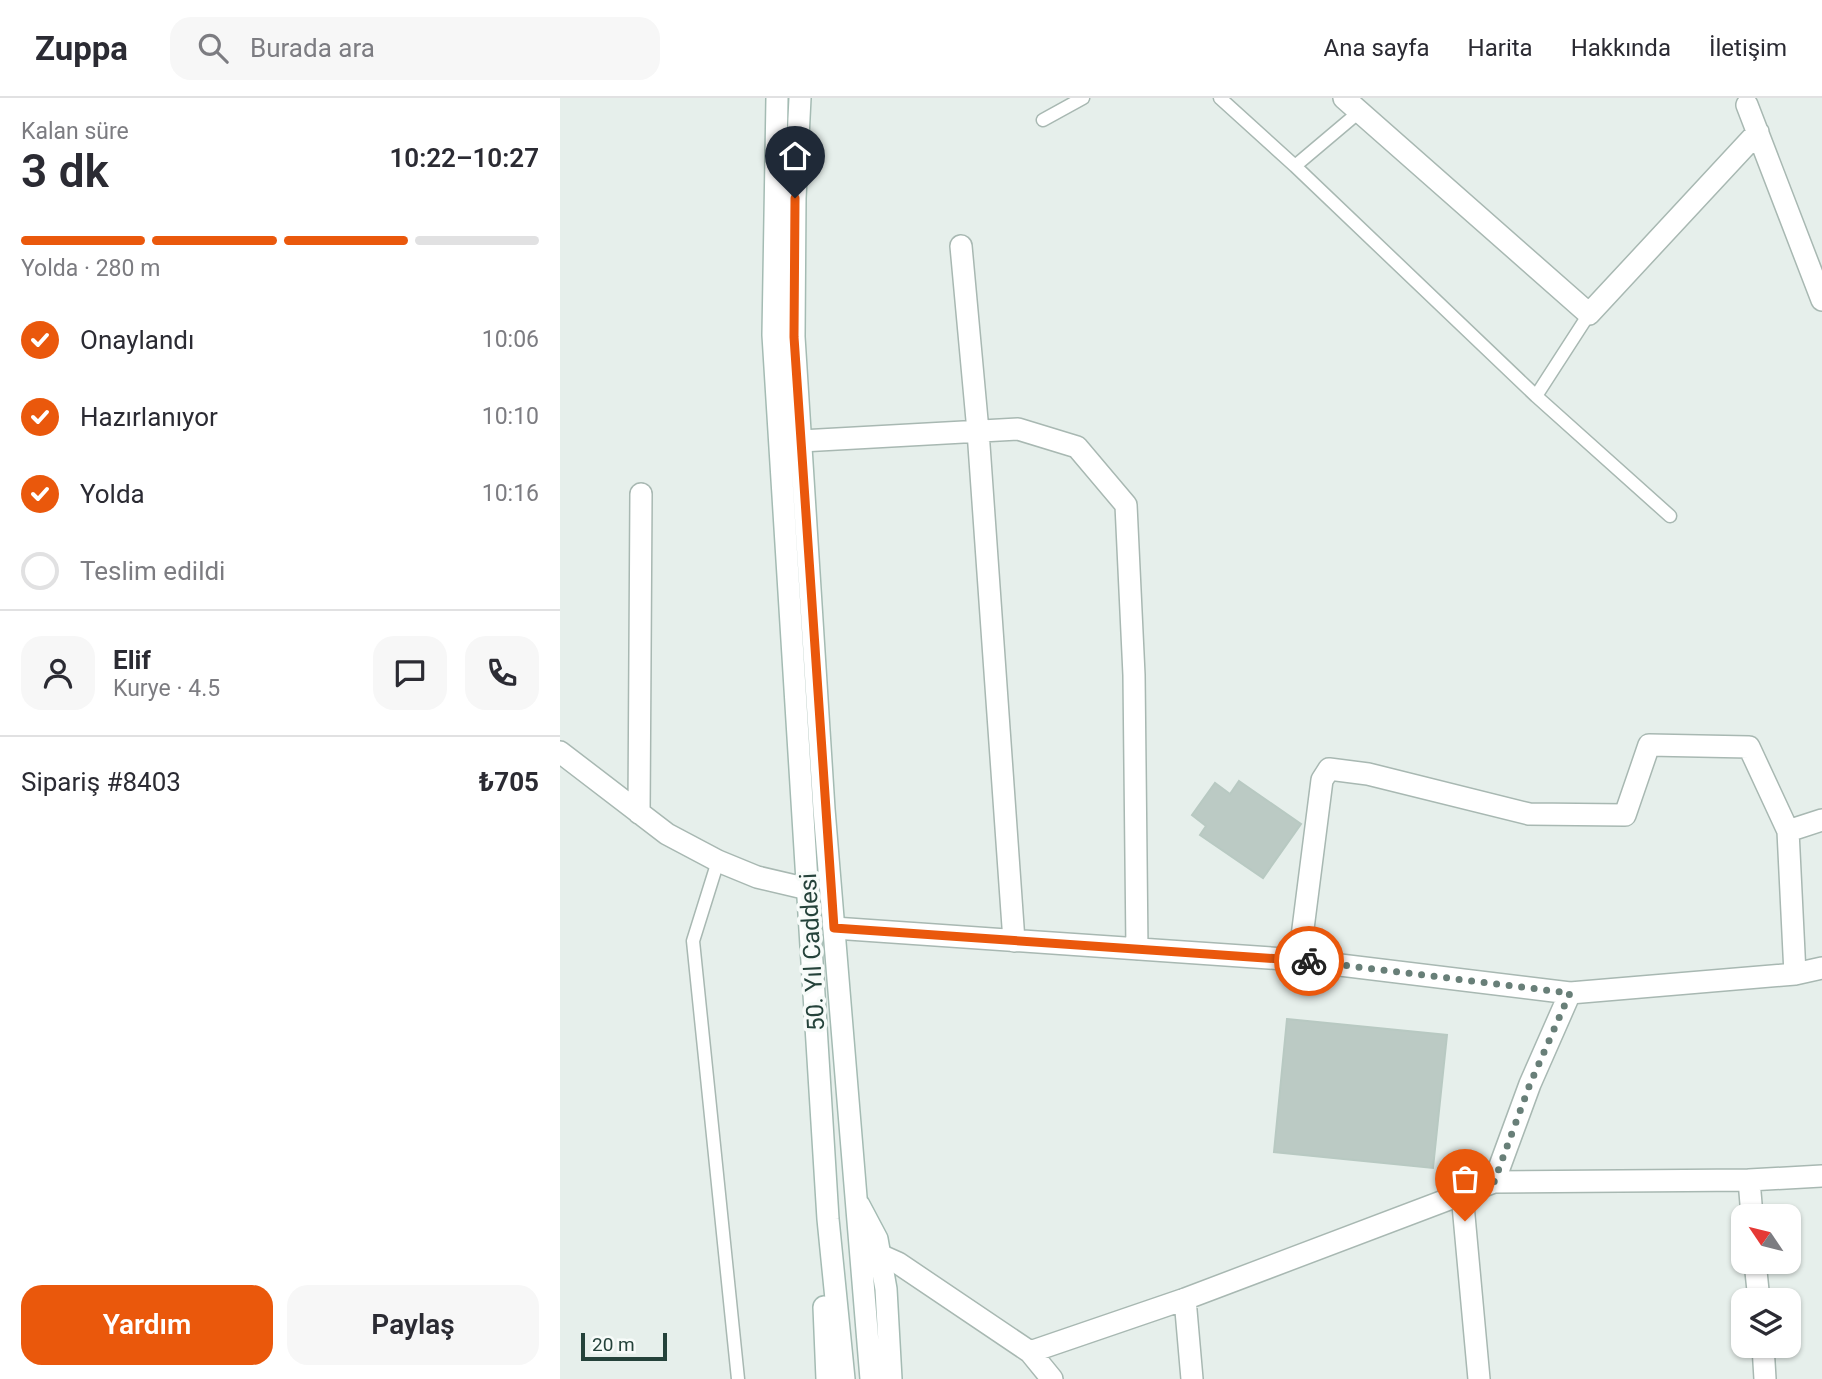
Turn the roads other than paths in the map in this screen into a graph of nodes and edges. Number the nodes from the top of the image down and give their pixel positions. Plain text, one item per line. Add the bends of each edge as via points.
1 (777, 98) edge
2 (800, 98) edge
3 (1083, 98) edge
4 (1220, 98) edge
5 (1753, 100) edge
6 (1352, 105) edge
7 (1044, 120) dead end
8 (1758, 132) junction
9 (1295, 166) junction
10 (961, 246) dead end
11 (1822, 300) edge
12 (1589, 314) junction
13 (1536, 396) junction
14 (978, 431) junction
15 (801, 440) junction
16 (641, 494) dead end
17 (1670, 516) dead end
18 (560, 752) edge
19 (639, 813) junction
20 (1822, 820) edge
21 (1788, 831) junction
22 (718, 860) junction
23 (808, 889) junction
24 (834, 928) junction
25 (1014, 941) junction
26 (1137, 949) junction
27 (1299, 960) junction
28 (1822, 968) edge
29 (1795, 974) junction
30 (1570, 993) junction
31 (1822, 1176) edge
32 (1749, 1180) junction
33 (1494, 1182) junction
34 (1462, 1194) junction
35 (855, 1197) junction
36 (1751, 1204) edge
37 (880, 1255) junction
38 (832, 1261) junction
39 (1185, 1299) junction
40 (1030, 1352) junction
41 (1764, 1358) edge
42 (738, 1379) edge
43 (827, 1379) edge
44 (844, 1379) edge
45 (871, 1379) edge
46 (891, 1379) edge
47 (1052, 1379) edge
48 (1192, 1379) edge
49 (1479, 1379) edge
50 (1765, 1379) edge

1 - 23 street, 50. Yıl Caddesi via 773,335
2 - 15 street, 50. Yıl Caddesi via 793,295
3 - 7 lane
4 - 9 lane
5 - 8 street
6 - 9 lane
6 - 12 street
8 - 11 street
8 - 12 street
9 - 13 lane
10 - 14 street
12 - 13 lane
13 - 17 lane
14 - 15 street
14 - 25 street
14 - 26 street via 1018,429 1077,447 1126,505 1134,675
15 - 24 street, 50. Yıl Caddesi
16 - 19 street
18 - 19 street
19 - 22 street via 667,834
20 - 21 street
21 - 27 street via 1749,747 1650,745 1625,815 1530,814 1368,774 1329,769 1321,780
21 - 29 street
22 - 23 street via 757,877
22 - 42 lane via 693,941
23 - 38 street, 50. Yıl Caddesi
24 - 25 street
24 - 35 street, 50. Yıl Caddesi
25 - 26 street
26 - 27 street
27 - 30 street
28 - 29 street
29 - 30 street
30 - 33 street
31 - 32 street
32 - 33 street
32 - 36 street
33 - 34 street
34 - 39 street
34 - 49 street
35 - 37 street, 50. Yıl Caddesi
35 - 45 street, 50. Yıl Caddesi
37 - 40 street
37 - 46 street, 50. Yıl Caddesi
38 - 43 street, 50. Yıl Caddesi via 825,1282
38 - 44 street, 50. Yıl Caddesi
39 - 40 street
39 - 48 street
40 - 47 street
41 - 50 street

